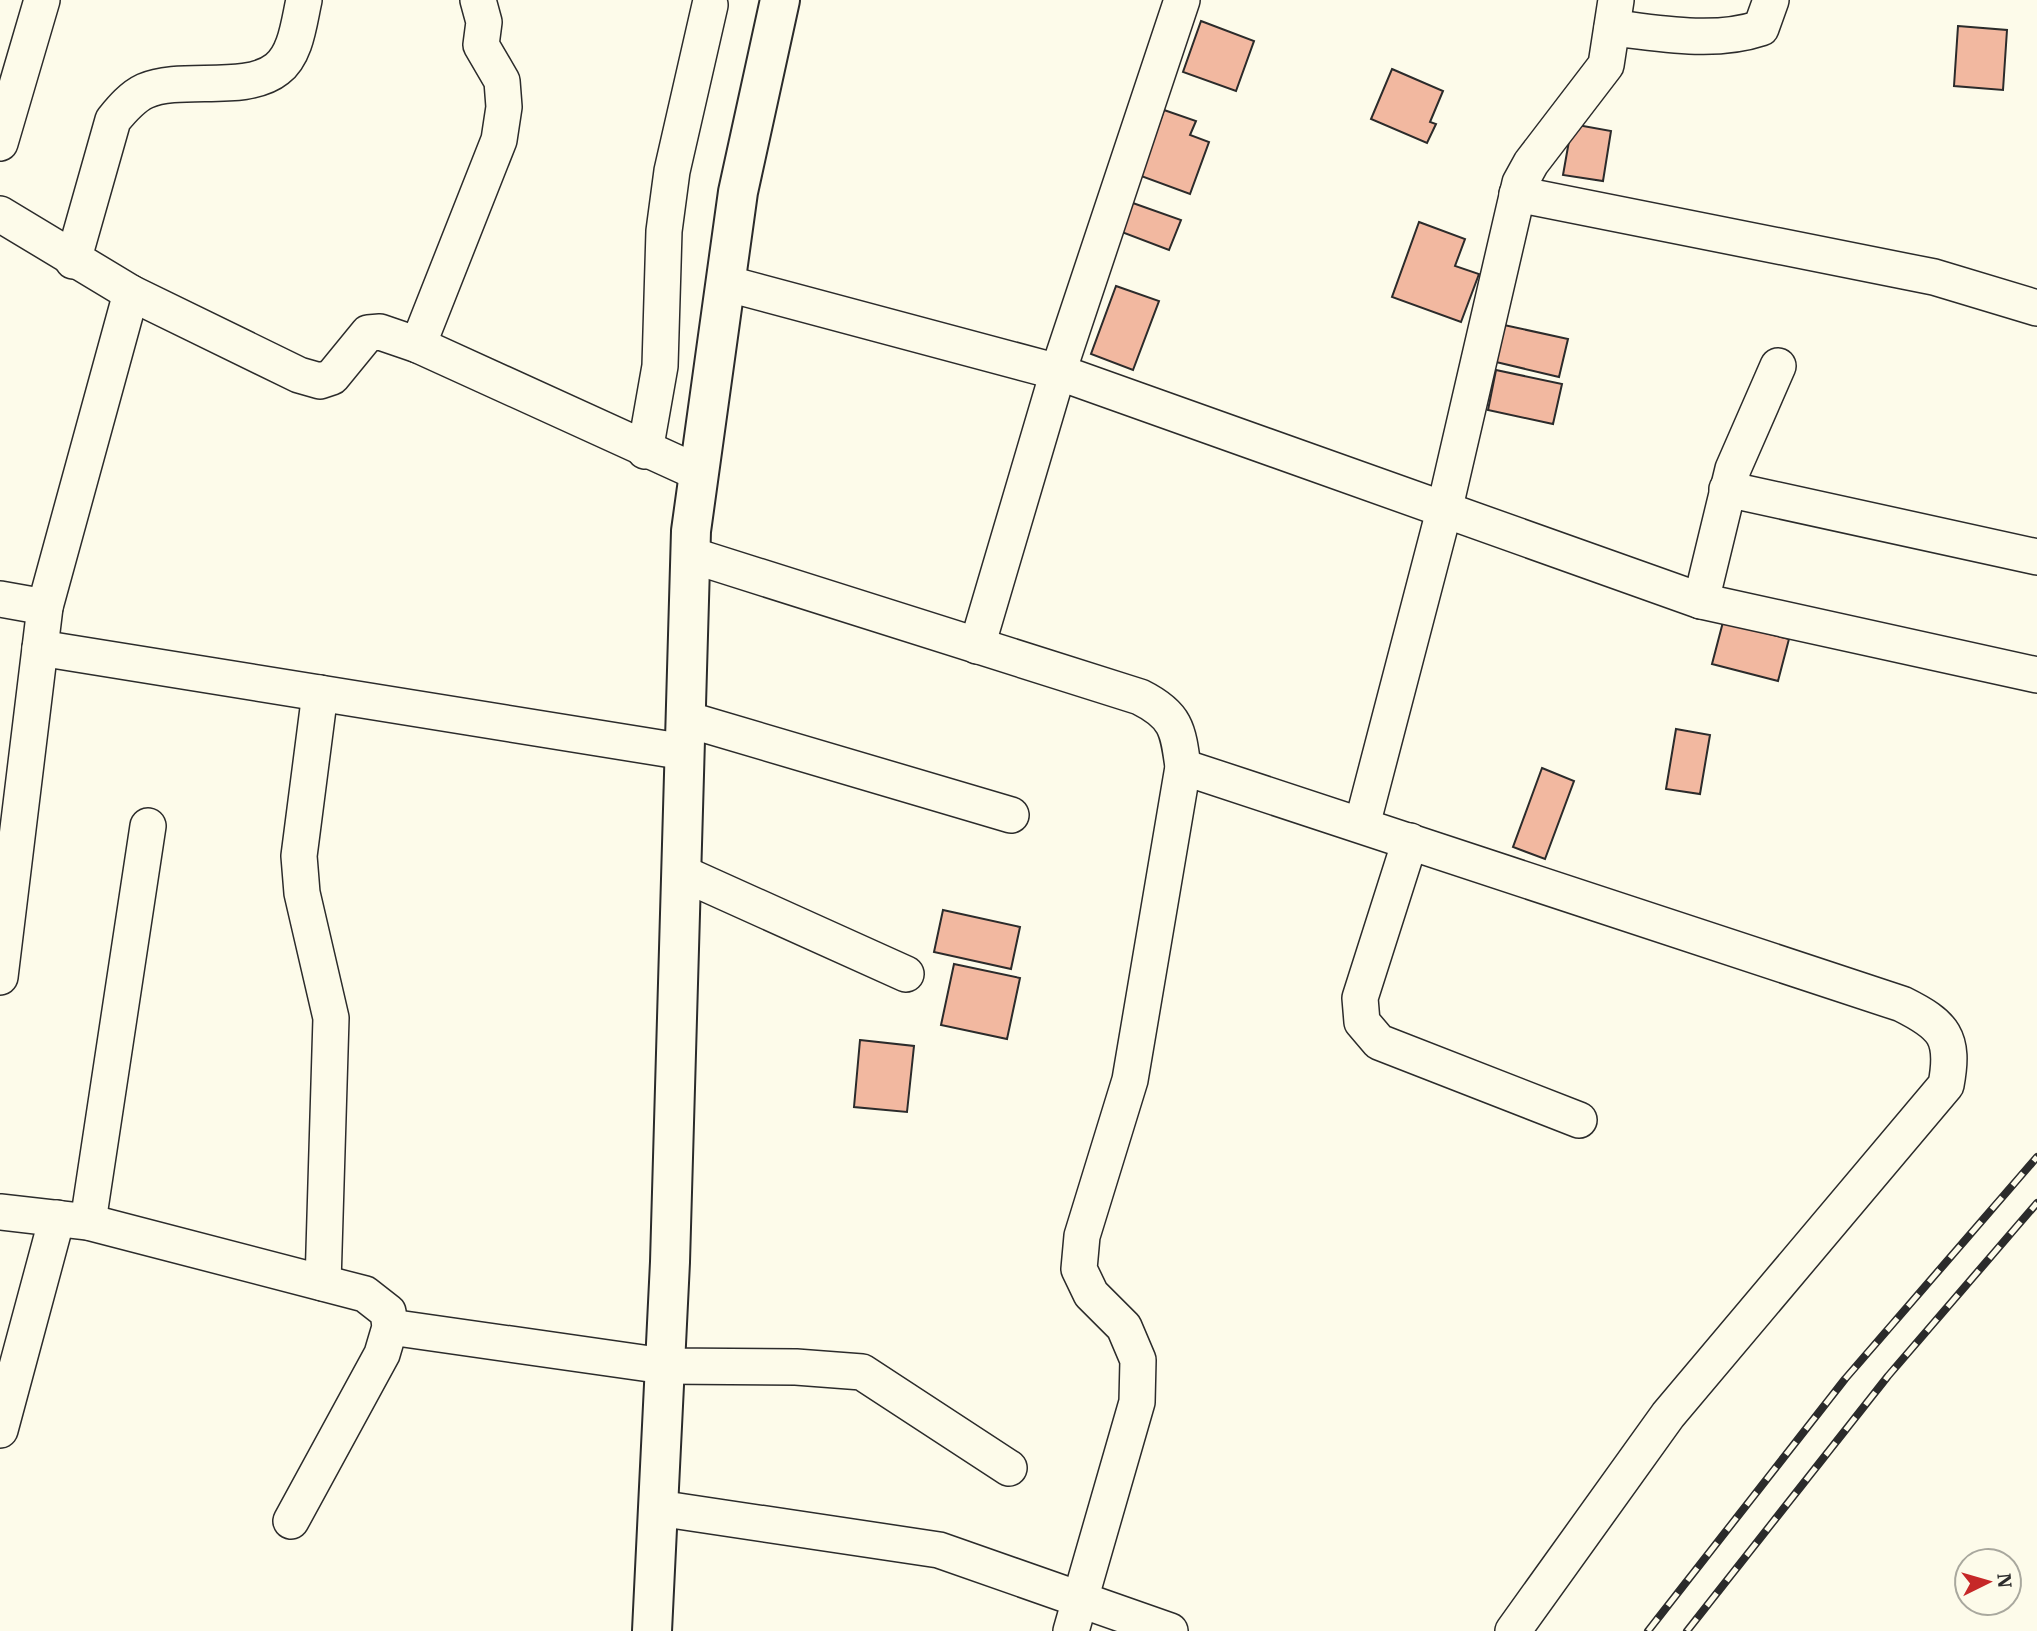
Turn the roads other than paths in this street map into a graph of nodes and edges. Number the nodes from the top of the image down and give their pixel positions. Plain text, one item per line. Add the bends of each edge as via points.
1 (42, 0) edge
2 (304, 0) edge
3 (478, 0) edge
4 (780, 0) edge
5 (1182, 0) edge
6 (1771, 0) edge
7 (709, 5) dead end
8 (1614, 14) edge
9 (0, 143) edge
10 (1517, 194) junction
11 (0, 214) edge
12 (73, 261) junction
13 (725, 283) junction
14 (131, 293) junction
15 (2037, 308) edge
16 (418, 345) junction
17 (1778, 366) dead end
18 (1058, 372) junction
19 (645, 451) junction
20 (699, 473) junction
21 (1727, 489) junction
22 (1445, 507) junction
23 (691, 555) junction
24 (2037, 557) edge
25 (0, 599) edge
26 (1701, 601) junction
27 (45, 607) junction
28 (977, 646) junction
29 (40, 648) junction
30 (2037, 675) edge
31 (320, 693) junction
32 (685, 735) junction
33 (1183, 767) junction
34 (1011, 815) dead end
35 (1362, 825) junction
36 (148, 826) dead end
37 (1410, 841) junction
38 (682, 873) junction
39 (906, 974) dead end
40 (0, 977) edge
41 (1579, 1120) dead end
42 (0, 1212) edge
43 (72, 1220) junction
44 (323, 1283) junction
45 (390, 1327) junction
46 (664, 1366) junction
47 (0, 1430) edge
48 (1009, 1468) dead end
49 (658, 1507) junction
50 (290, 1521) dead end
51 (1076, 1616) edge
52 (652, 1631) edge
53 (1170, 1631) edge
54 (1513, 1631) edge

1 - 9 street
2 - 12 street via 293,47 277,69 246,81 146,91 113,120
3 - 16 street via 484,22 481,46 502,81 499,140
4 - 13 street via 738,192
5 - 18 street
6 - 8 street via 1761,28 1717,38
7 - 19 street via 672,170 664,231 660,366
8 - 10 street via 1606,65 1531,163
10 - 15 street via 1923,275
10 - 22 street
11 - 12 street
12 - 14 street
13 - 18 street
13 - 20 street
14 - 16 street via 320,381 332,377 368,333 380,332
14 - 27 street
16 - 19 street
17 - 21 street
18 - 22 street
18 - 28 street
19 - 20 street
20 - 23 street
21 - 24 street
21 - 26 street
22 - 26 street
22 - 35 street
23 - 28 street
23 - 32 street
25 - 27 street
26 - 30 street
27 - 29 street
28 - 33 street via 1140,697 1162,709 1179,731
29 - 31 street
29 - 40 street
31 - 32 street
31 - 44 street via 299,856 302,893 331,1018
32 - 34 street
32 - 38 street
33 - 35 street
33 - 51 street via 1130,1080 1082,1236 1079,1269 1091,1294 1124,1327 1138,1360 1137,1402
35 - 37 street
36 - 43 street
37 - 41 street via 1360,998 1362,1022 1379,1042
37 - 54 street via 1902,1004 1927,1017 1942,1032 1952,1057 1946,1085 1668,1415
38 - 39 street
38 - 46 street
42 - 43 street
43 - 44 street
43 - 47 street
44 - 45 street via 365,1293 388,1312
45 - 46 street
45 - 50 street via 382,1354
46 - 48 street via 862,1372
46 - 49 street
49 - 51 street via 939,1550
49 - 52 street
51 - 53 street

